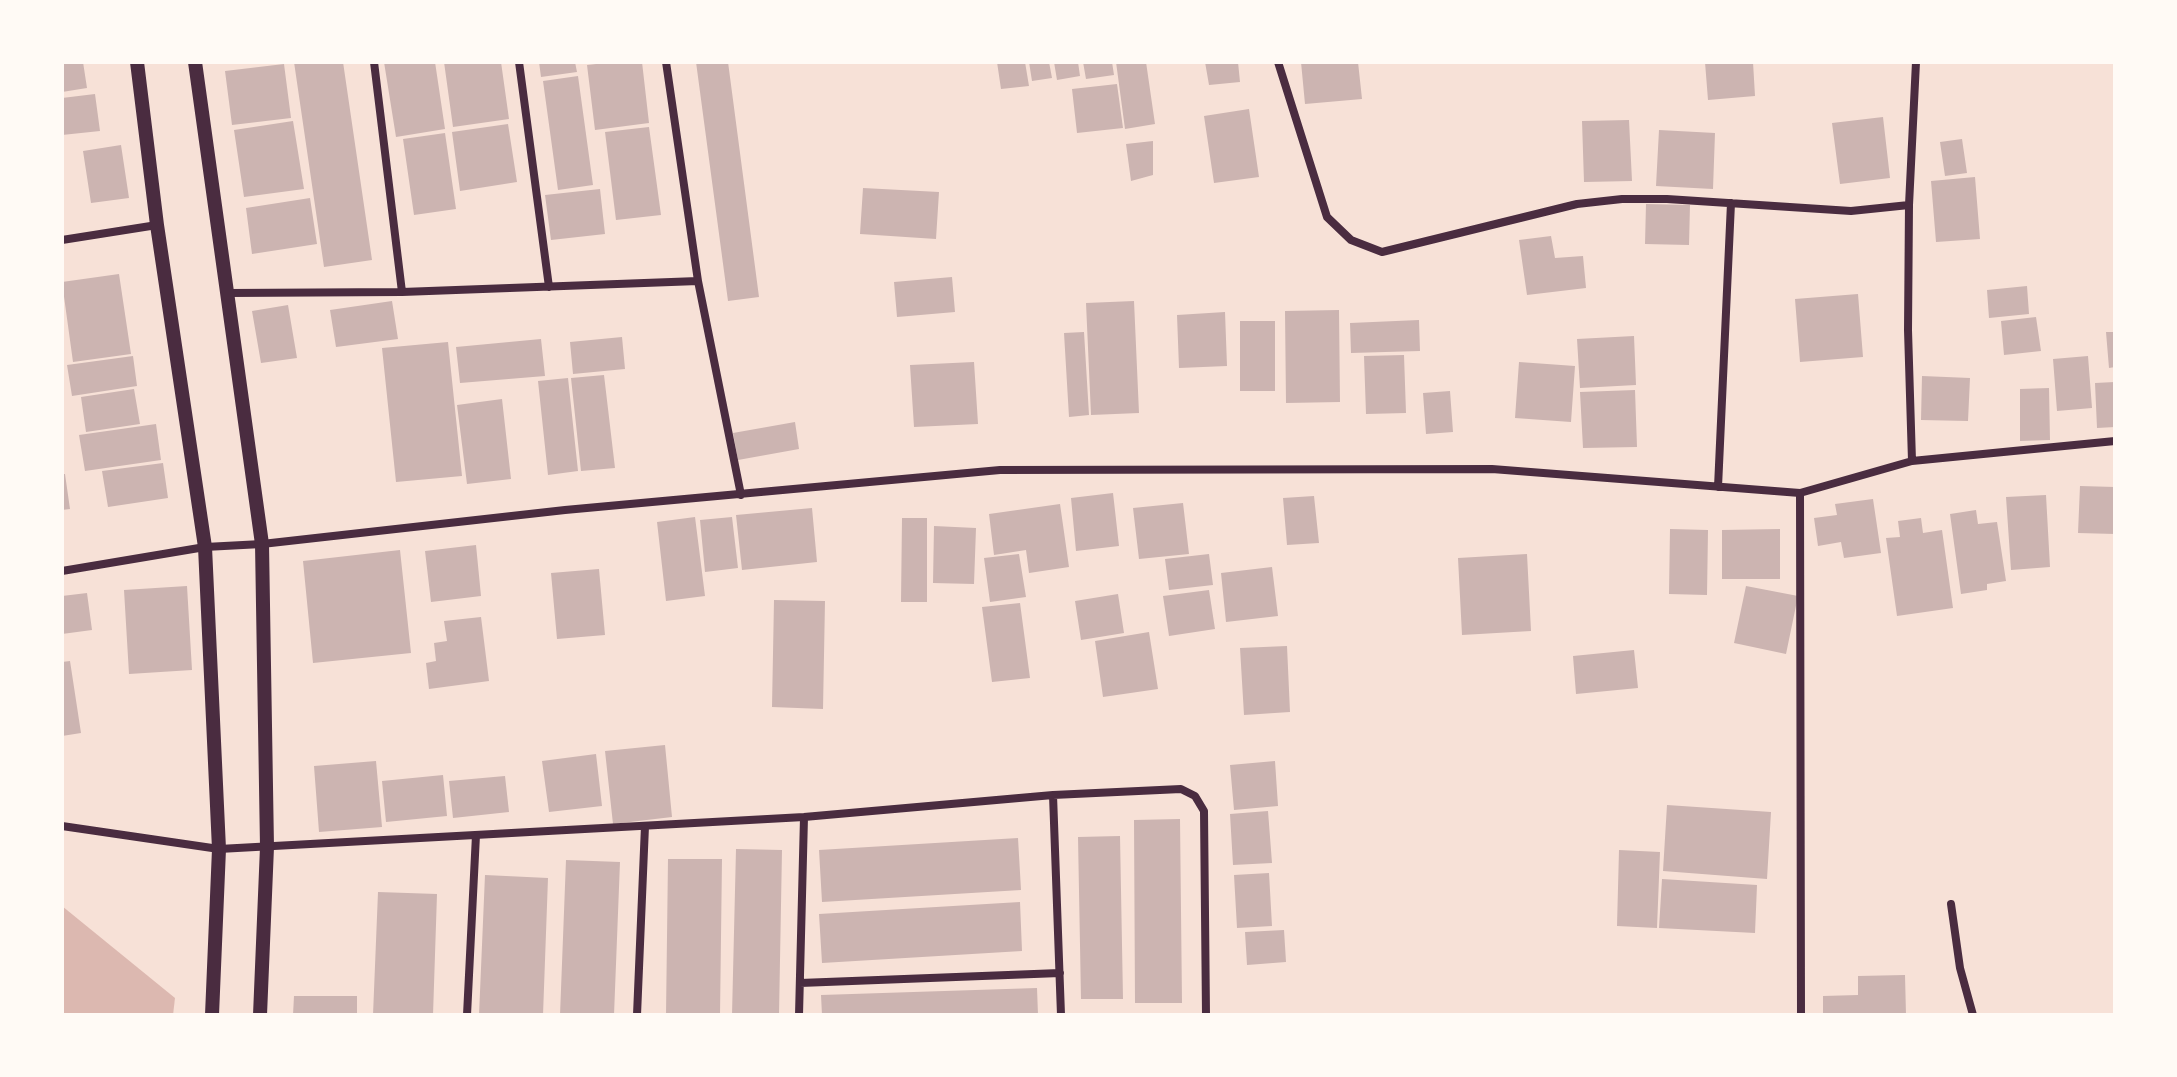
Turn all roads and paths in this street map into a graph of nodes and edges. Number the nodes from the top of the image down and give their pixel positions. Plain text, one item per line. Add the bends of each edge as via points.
1 (137, 62) edge
2 (195, 62) edge
3 (374, 62) edge
4 (519, 62) edge
5 (666, 62) edge
6 (1278, 62) edge
7 (1916, 62) edge
8 (1731, 203) junction
9 (1909, 205) junction
10 (157, 225) junction
11 (62, 240) edge
12 (698, 281) junction
13 (549, 287) junction
14 (402, 292) junction
15 (229, 293) junction
16 (2115, 441) edge
17 (1912, 461) junction
18 (1718, 487) junction
19 (1800, 493) junction
20 (741, 495) junction
21 (262, 544) junction
22 (205, 547) junction
23 (62, 571) edge
24 (1053, 795) junction
25 (804, 817) junction
26 (62, 826) edge
27 (645, 826) junction
28 (476, 835) junction
29 (267, 847) junction
30 (219, 849) junction
31 (1951, 904) dead end
32 (1060, 973) junction
33 (800, 983) junction
34 (212, 1015) edge
35 (260, 1015) edge
36 (467, 1015) edge
37 (637, 1015) edge
38 (799, 1015) edge
39 (1061, 1015) edge
40 (1206, 1015) edge
41 (1801, 1015) edge
42 (1973, 1015) edge

1 - 10 street
2 - 15 street
3 - 14 street
4 - 13 street
5 - 12 street
6 - 8 street via 1327,217 1351,240 1382,252 1577,204 1622,199
7 - 9 street
8 - 9 street via 1851,211
8 - 18 street
9 - 17 street
10 - 11 street
10 - 22 street
12 - 13 street
12 - 20 street
13 - 14 street
14 - 15 street
15 - 21 street
16 - 17 street
17 - 19 street
18 - 19 street
18 - 20 street via 1492,469 1000,470
19 - 41 street
20 - 21 street
21 - 22 street
21 - 29 street
22 - 23 street
22 - 30 street
24 - 25 street
24 - 32 street
24 - 40 street via 1181,789 1195,796 1204,811
25 - 27 street
25 - 33 street
26 - 30 street
27 - 28 street
27 - 37 street
28 - 29 street
28 - 36 street
29 - 30 street
29 - 35 street
30 - 34 street
31 - 42 street
32 - 33 street
32 - 39 street
33 - 38 street

